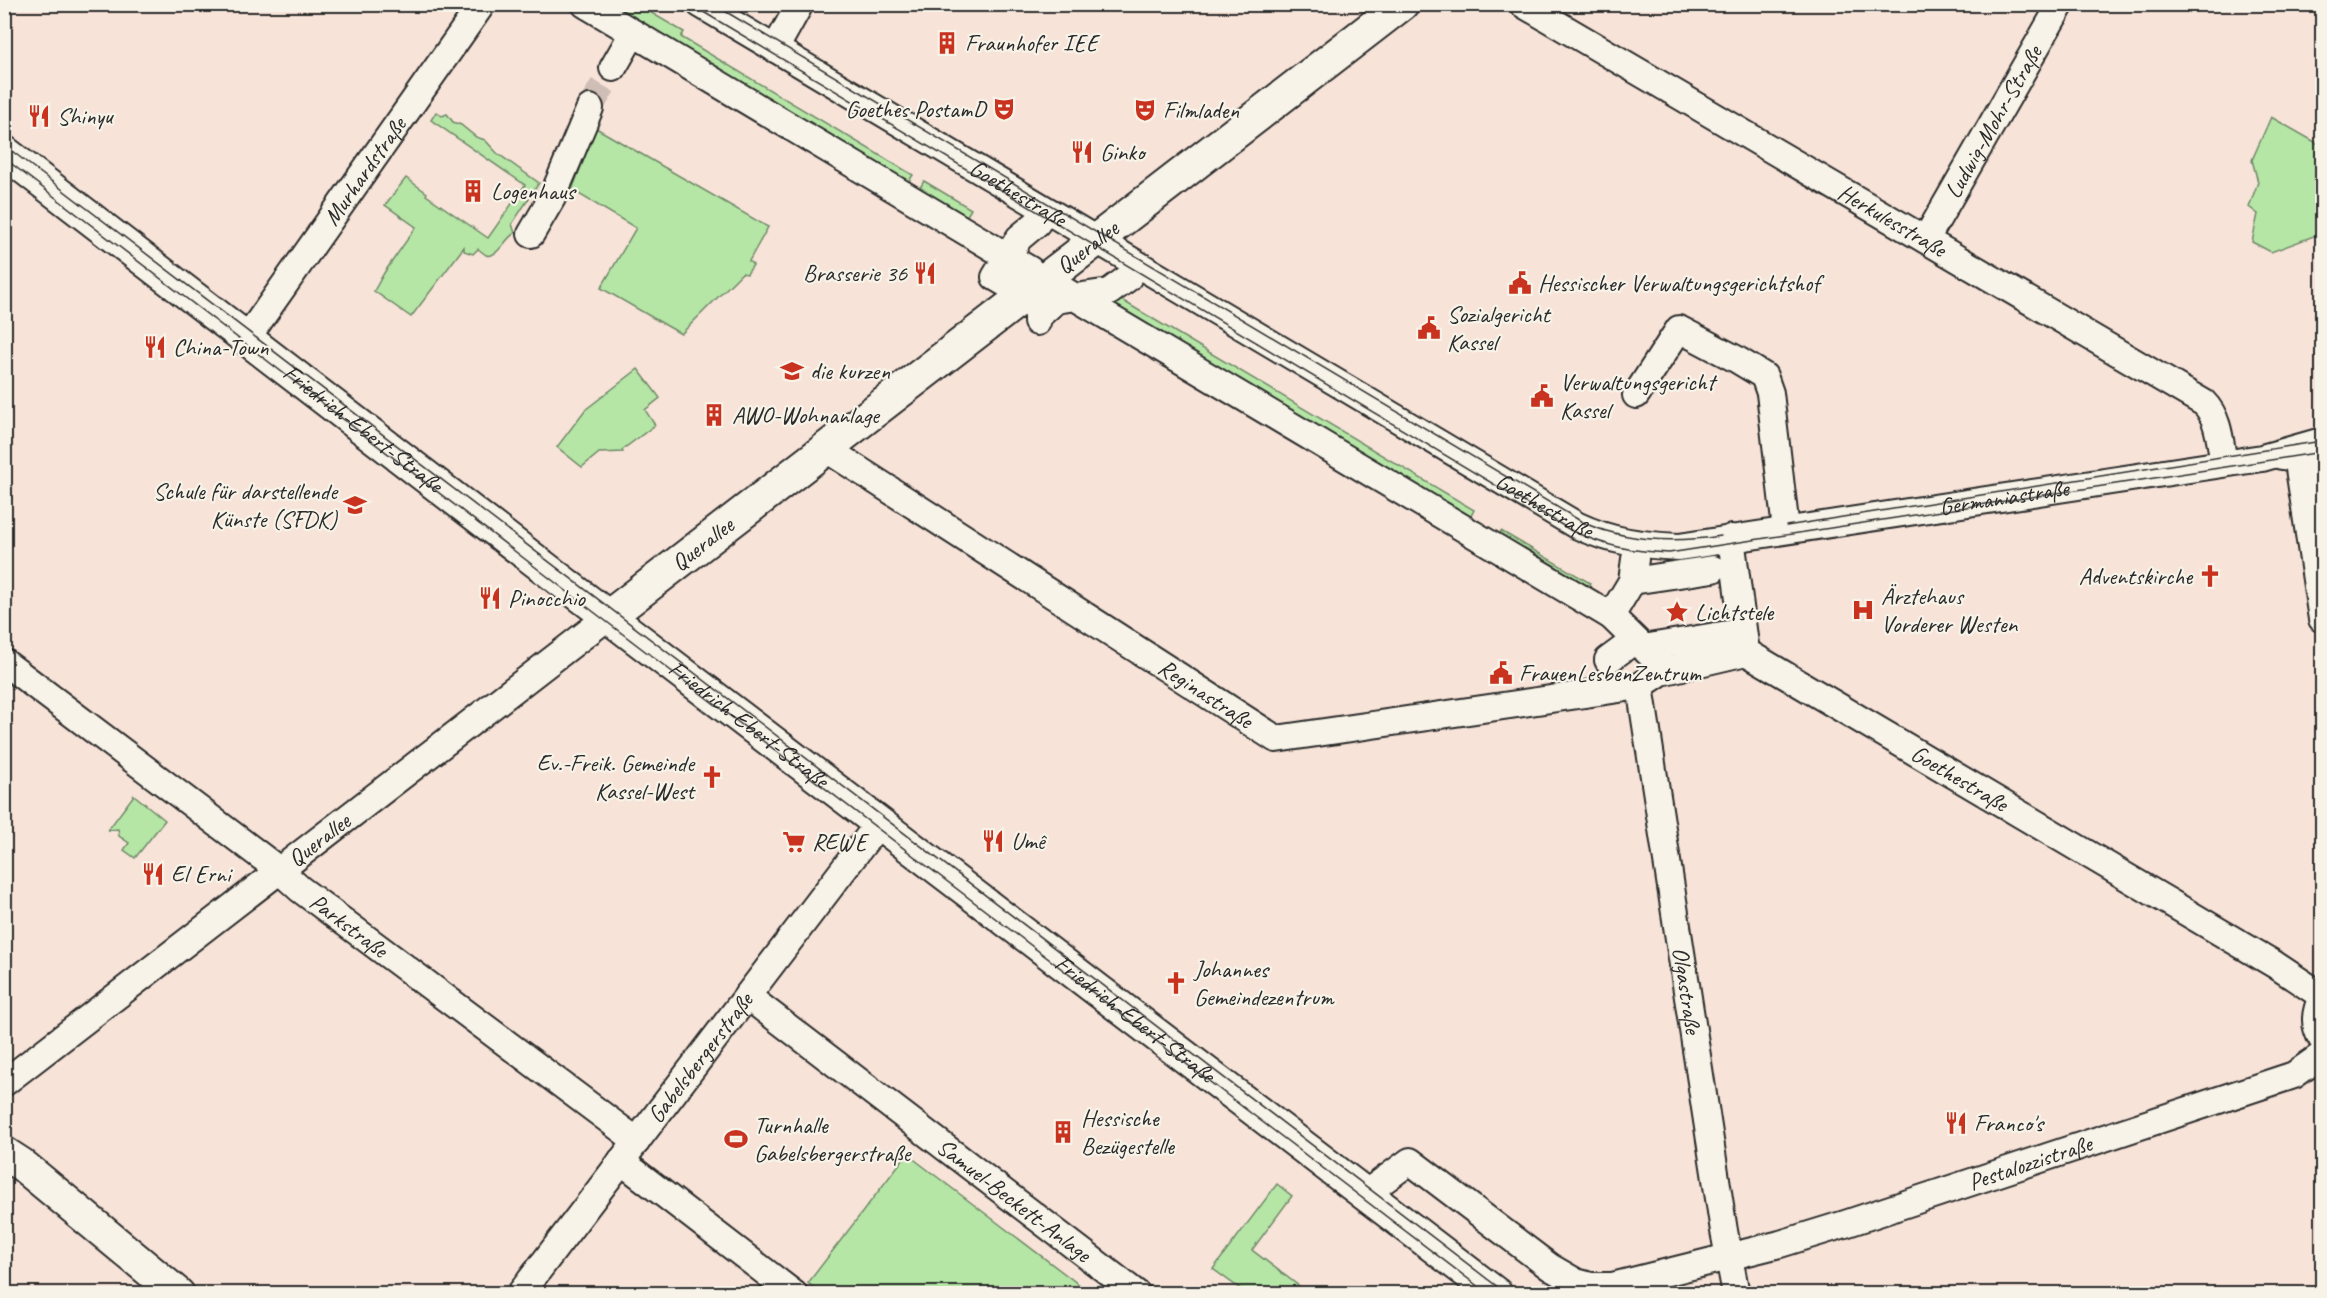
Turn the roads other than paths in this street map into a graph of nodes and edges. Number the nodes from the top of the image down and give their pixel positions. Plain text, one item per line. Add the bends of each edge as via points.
1 (482, 4) edge
2 (585, 4) edge
3 (700, 4) edge
4 (800, 4) edge
5 (1402, 4) edge
6 (1523, 4) edge
7 (2061, 4) edge
8 (633, 33) junction
9 (775, 49) junction
10 (613, 68) tunnel mouth
11 (590, 108) tunnel mouth
12 (4, 152) edge
13 (1028, 222) dead end
14 (531, 234) dead end
15 (1926, 239) junction
16 (1096, 240) junction
17 (1128, 278) dead end
18 (247, 338) junction
19 (1636, 394) dead end
20 (2322, 441) edge
21 (825, 448) junction
22 (2289, 454) junction
23 (2224, 463) junction
24 (2319, 476) edge
25 (1785, 530) junction
26 (1731, 538) junction
27 (1666, 564) dead end
28 (1713, 569) dead end
29 (1634, 570) junction
30 (609, 616) junction
31 (1611, 616) junction
32 (2322, 619) edge
33 (1719, 640) dead end
34 (1646, 651) junction
35 (1746, 652) junction
36 (1608, 660) dead end
37 (4, 662) edge
38 (1640, 686) junction
39 (879, 823) junction
40 (279, 870) junction
41 (747, 996) junction
42 (2322, 997) edge
43 (2322, 1040) edge
44 (2322, 1055) edge
45 (4, 1083) edge
46 (637, 1141) junction
47 (4, 1153) edge
48 (621, 1161) junction
49 (1365, 1194) junction
50 (1729, 1258) junction
51 (178, 1293) edge
52 (520, 1293) edge
53 (794, 1293) edge
54 (1137, 1293) edge
55 (1496, 1293) edge
56 (1736, 1293) edge

1 - 18 street, Murhardstraße
2 - 8 street
3 - 9 street, Goethestraße
4 - 9 street
5 - 16 main road, Querallee
6 - 15 street, Herkulesstraße
7 - 15 street, Ludwig-Mohr-Straße
8 - 10 street
8 - 13 street via 1006,276
9 - 16 street, Goethestraße
11 - 14 street via 552,198
12 - 18 main road, Friedrich-Ebert-Straße
15 - 23 street, Herkulesstraße via 2204,403 2216,421
16 - 21 main road, Querallee
16 - 26 street, Goethestraße via 1576,525 1613,540 1638,544 1680,547
17 - 31 street via 1109,292 1051,304
18 - 30 main road, Friedrich-Ebert-Straße
19 - 25 street via 1679,329 1764,376 1770,393
20 - 22 street, Germaniastraße
21 - 30 main road, Querallee
21 - 38 street, Reginastraße via 1276,739
22 - 23 street, Germaniastraße
22 - 24 street, Germaniastraße
22 - 32 street
23 - 25 street, Germaniastraße
25 - 26 street, Germaniastraße
26 - 35 street
27 - 29 street
28 - 29 street
29 - 31 street
30 - 39 main road, Friedrich-Ebert-Straße
30 - 40 street, Querallee
31 - 34 street
33 - 34 street
34 - 36 street
35 - 38 street via 1661,672
35 - 42 street, Goethestraße via 2274,964
37 - 40 street, Parkstraße
38 - 50 street, Olgastraße
39 - 41 street, Gabelsbergerstraße
39 - 49 main road, Friedrich-Ebert-Straße
40 - 45 street, Querallee
40 - 46 street, Parkstraße
41 - 46 street, Gabelsbergerstraße
41 - 54 street, Samuel-Beckett-Anlage
42 - 43 street, Goethestraße via 2316,1019
44 - 50 street, Pestalozzistraße via 2294,1075 1845,1224
46 - 48 street, Gabelsbergerstraße
47 - 51 main road
48 - 52 street, Gabelsbergerstraße
48 - 53 street
49 - 50 street, Pestalozzistraße via 1410,1161 1550,1267 1591,1286 1612,1286
49 - 55 main road, Friedrich-Ebert-Straße
50 - 56 street, Olgastraße

